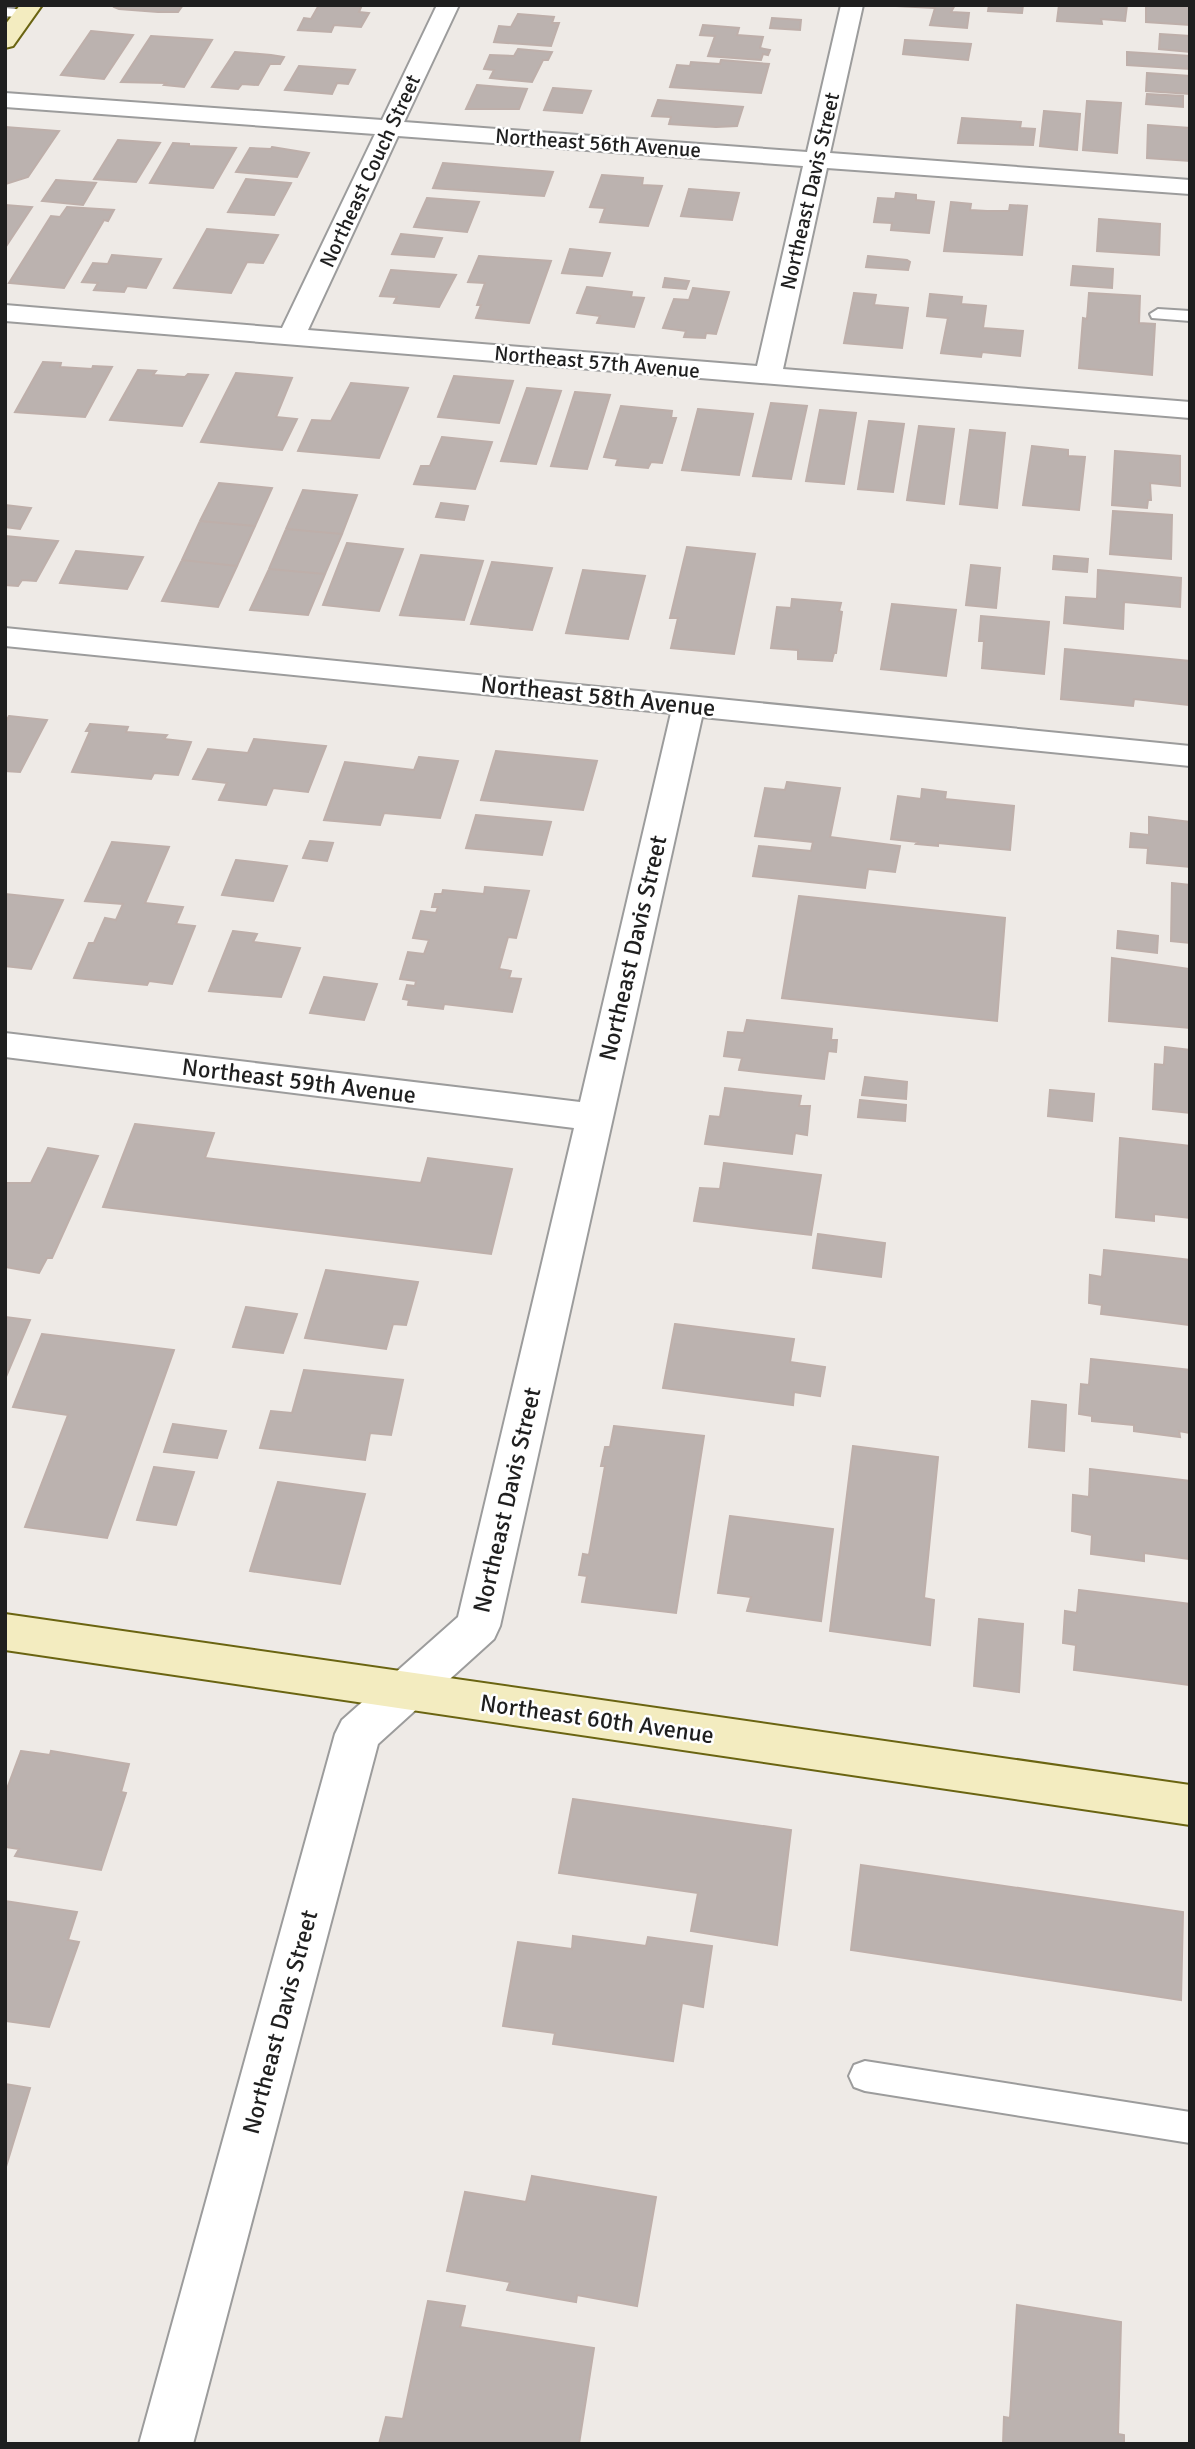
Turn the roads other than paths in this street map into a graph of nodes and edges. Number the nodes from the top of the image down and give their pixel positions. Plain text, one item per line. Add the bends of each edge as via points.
1 (448, 5) edge
2 (852, 5) edge
3 (21, 11) edge
4 (5, 41) edge
5 (5, 100) edge
6 (391, 127) junction
7 (817, 160) junction
8 (1190, 187) edge
9 (5, 313) edge
10 (1158, 314) dead end
11 (1190, 316) edge
12 (291, 337) junction
13 (768, 376) junction
14 (1190, 410) edge
15 (5, 637) edge
16 (689, 706) junction
17 (1190, 756) edge
18 (5, 1045) edge
19 (593, 1117) junction
20 (5, 1632) edge
21 (406, 1691) junction
22 (1190, 1805) edge
23 (865, 2076) dead end
24 (1190, 2128) edge
25 (166, 2444) edge

1 - 6 street, Northeast Couch Street
2 - 7 street, Northeast Davis Street
3 - 4 main road
5 - 6 street, Northeast 56th Avenue
6 - 7 street, Northeast 56th Avenue
6 - 12 street, Northeast Couch Street
7 - 8 street, Northeast 56th Avenue
7 - 13 street, Northeast Davis Street
9 - 12 street, Northeast 57th Avenue
10 - 11 lane
12 - 13 street, Northeast 57th Avenue
13 - 14 street, Northeast 57th Avenue
15 - 16 street, Northeast 58th Avenue
16 - 17 street, Northeast 58th Avenue
16 - 19 street, Northeast Davis Street
18 - 19 street, Northeast 59th Avenue
19 - 21 street, Northeast Davis Street via 478,1626
20 - 21 main road, Northeast 60th Avenue
21 - 22 main road, Northeast 60th Avenue
21 - 25 street, Northeast Davis Street via 358,1734
23 - 24 lane

